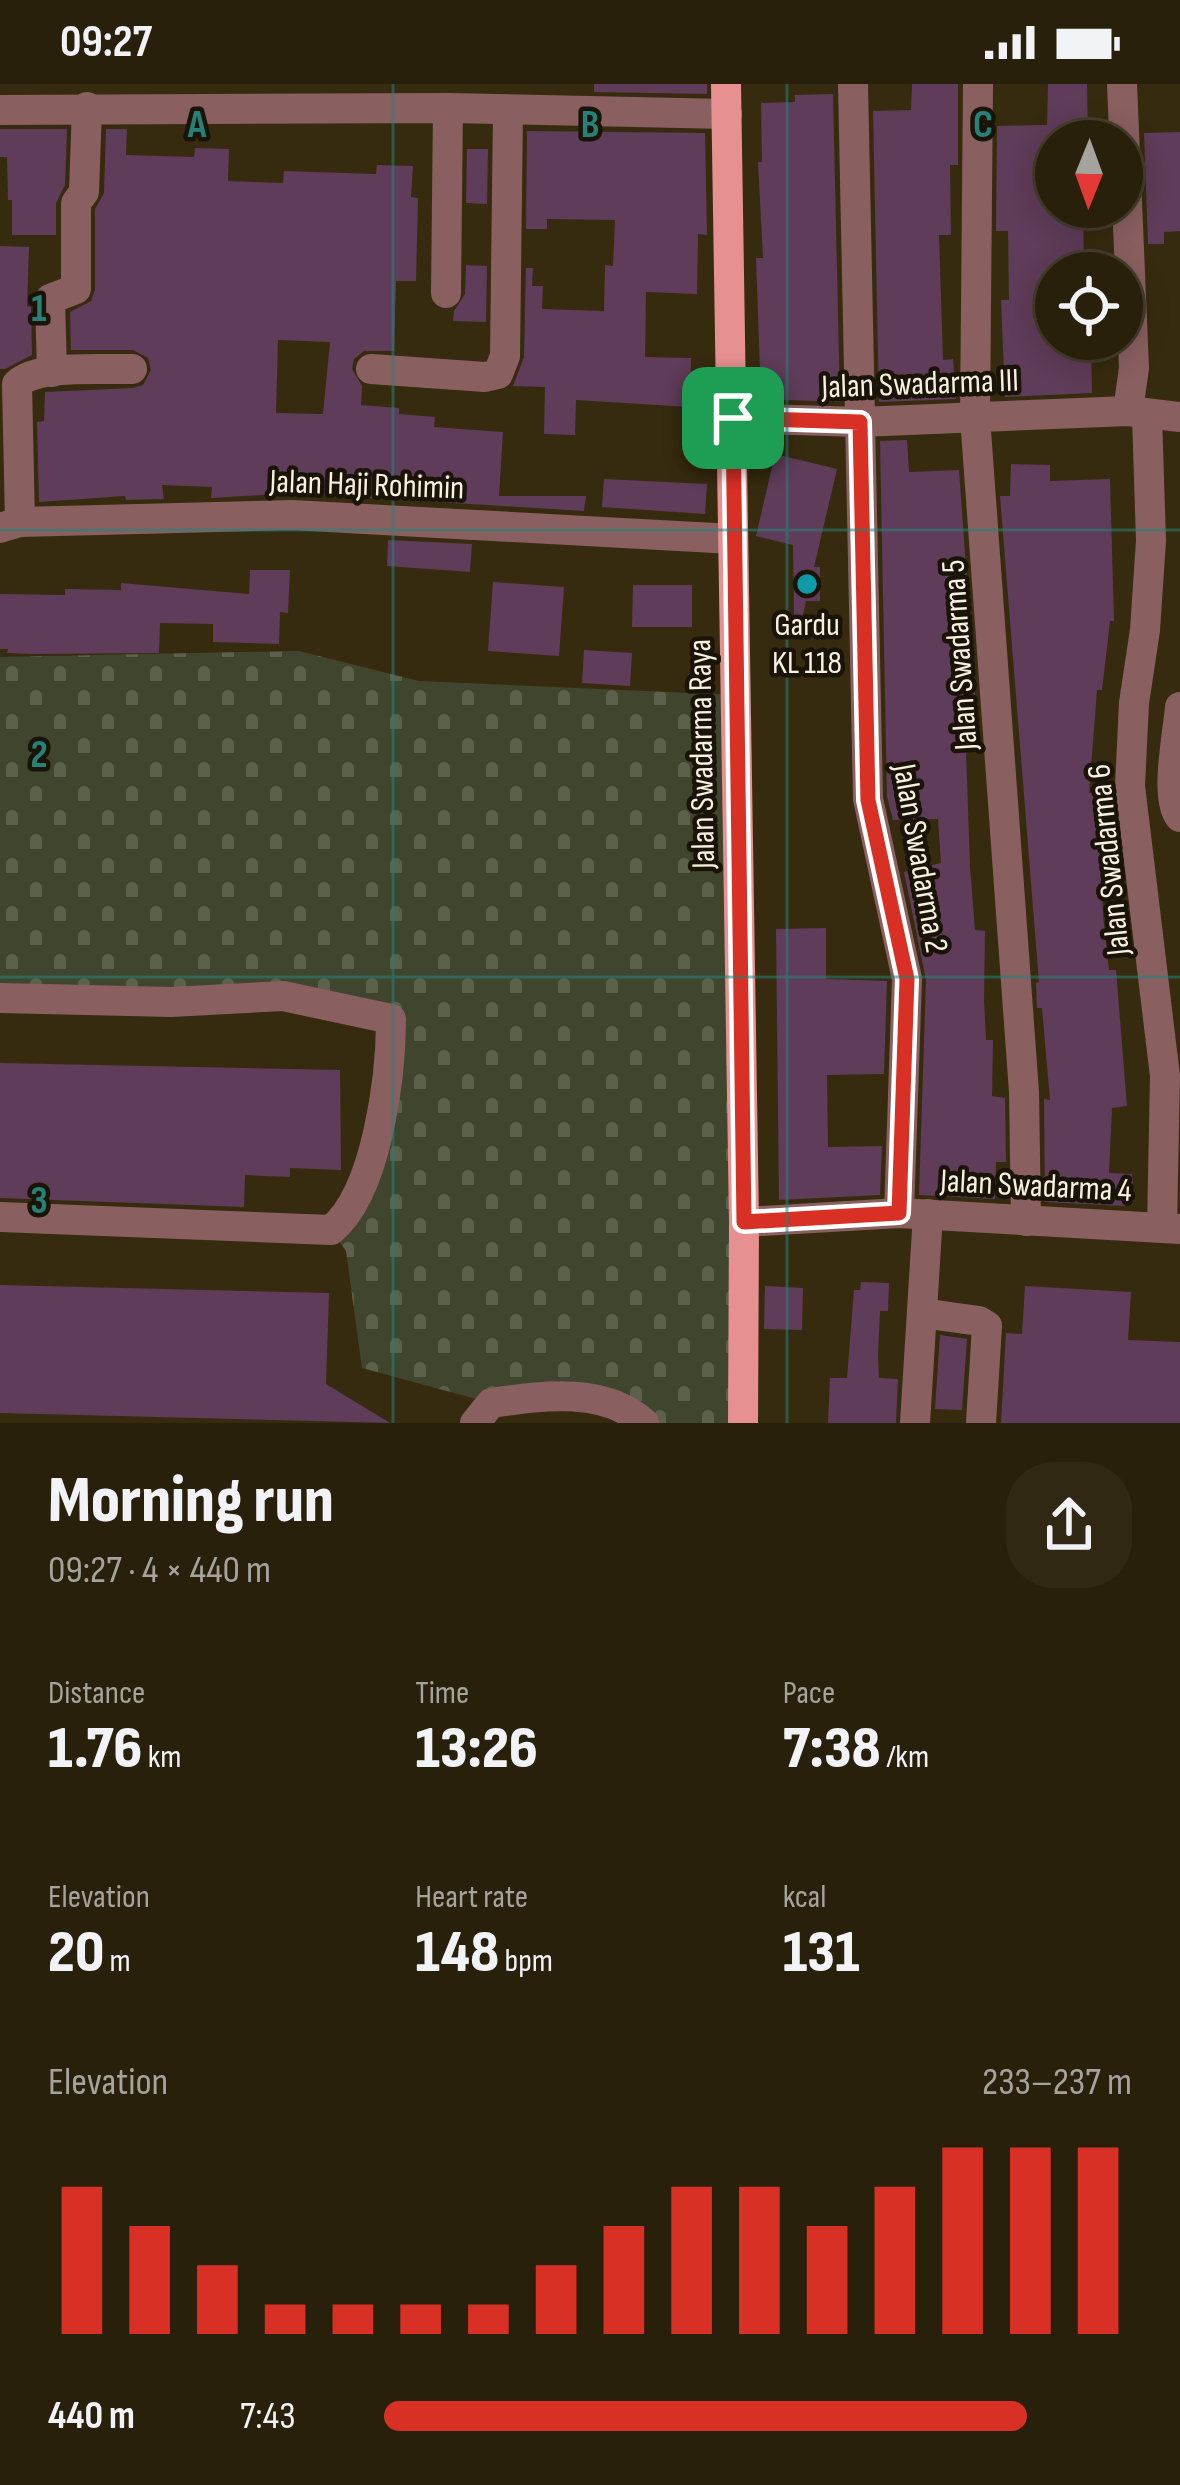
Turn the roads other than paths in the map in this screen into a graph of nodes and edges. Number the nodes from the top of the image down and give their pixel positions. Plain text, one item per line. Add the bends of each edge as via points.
1 (853, 84) edge
2 (978, 84) edge
3 (1122, 84) edge
4 (234, 97) edge
5 (726, 99) edge
6 (88, 107) junction
7 (448, 108) junction
8 (0, 110) edge
9 (508, 110) junction
10 (446, 293) dead end
11 (131, 369) dead end
12 (371, 369) dead end
13 (52, 372) junction
14 (1154, 415) edge
15 (975, 417) junction
16 (733, 418) junction
17 (860, 422) junction
18 (10, 525) edge
19 (733, 539) junction
20 (1180, 706) edge
21 (1180, 818) edge
22 (0, 998) edge
23 (914, 1214) junction
24 (0, 1217) edge
25 (1026, 1221) junction
26 (744, 1222) junction
27 (1171, 1228) edge
28 (922, 1313) junction
29 (476, 1423) edge
30 (644, 1423) edge
31 (743, 1423) edge
32 (915, 1423) edge
33 (981, 1423) edge

1 - 17 street, Jalan Swadarma 2
2 - 15 street, Jalan Swadarma 5
3 - 14 street, Jalan Swadarma 6 via 1134,368
4 - 6 street
4 - 7 street
5 - 9 street
5 - 16 main road, Jalan Swadarma Raya
6 - 8 street
6 - 13 street via 76,289 50,299
7 - 9 street
7 - 10 street
9 - 12 street via 505,356 498,374
11 - 13 street
13 - 18 street via 17,384
14 - 15 street, Jalan Swadarma III
14 - 27 street, Jalan Swadarma 6 via 1130,787 1165,1076
15 - 17 street, Jalan Swadarma III
15 - 25 street, Jalan Swadarma 5 via 1024,1092
16 - 17 street, Jalan Swadarma III
16 - 19 main road, Jalan Swadarma Raya
17 - 23 street, Jalan Swadarma 2 via 868,800 907,979
18 - 19 street, Jalan Haji Rohimin via 292,514
19 - 26 main road, Jalan Swadarma Raya
20 - 21 street via 1172,790
22 - 24 street via 283,997 391,1019 391,1067 362,1180 345,1219 331,1230
23 - 25 street, Jalan Swadarma 4
23 - 26 street, Jalan Swadarma 4
23 - 28 street, Jalan Swadarma 2
25 - 27 street, Jalan Swadarma 4
26 - 31 main road, Jalan Swadarma Raya
28 - 32 street, Jalan Swadarma 2
28 - 33 street via 987,1326
29 - 30 street via 491,1403 555,1394 628,1408

